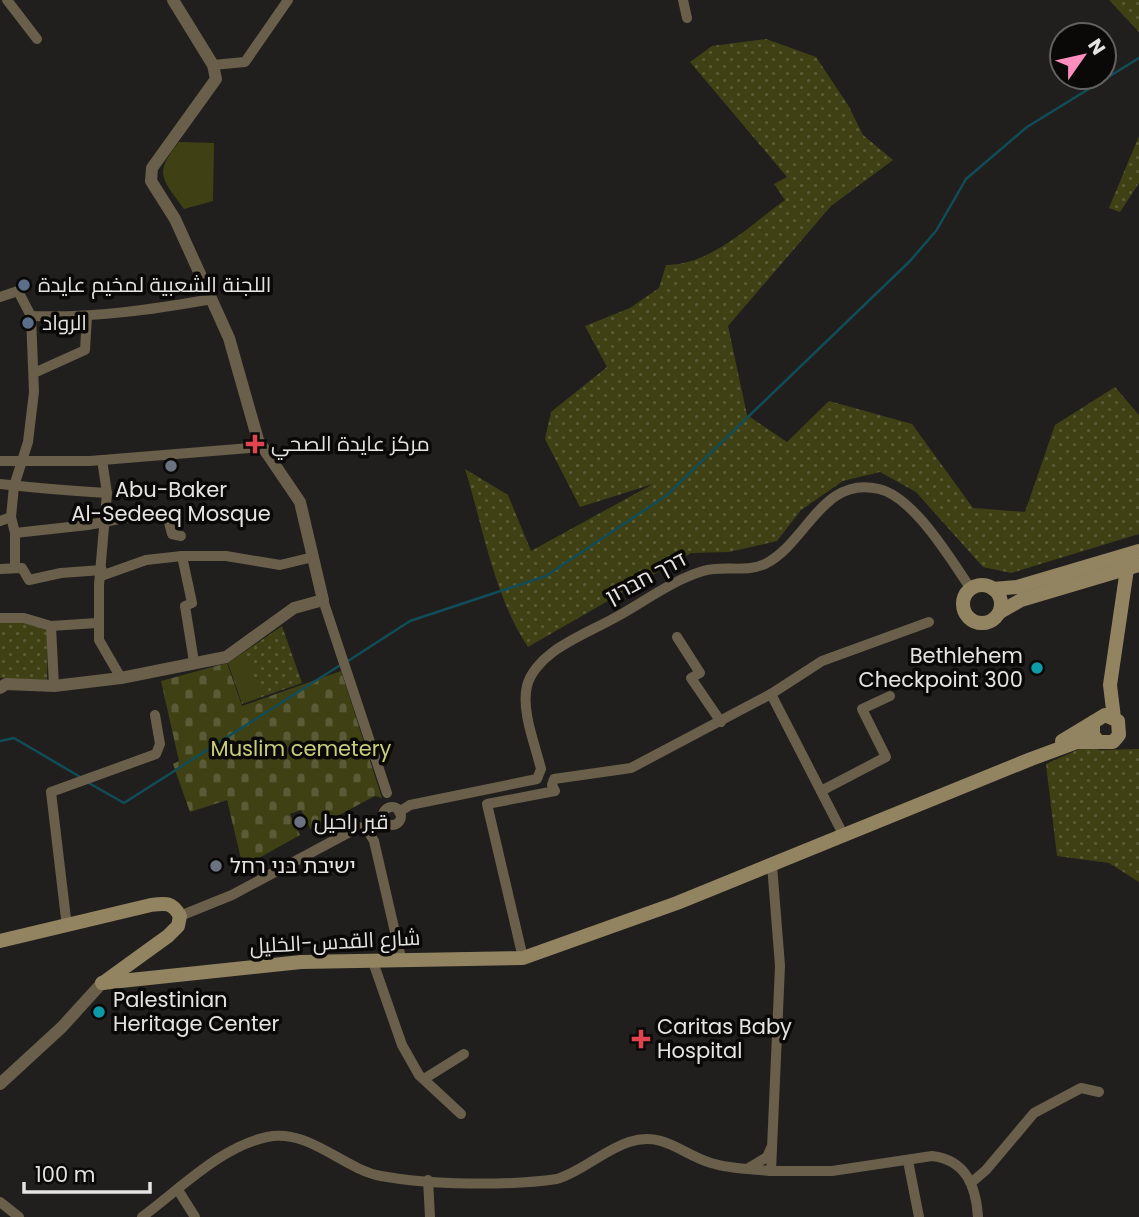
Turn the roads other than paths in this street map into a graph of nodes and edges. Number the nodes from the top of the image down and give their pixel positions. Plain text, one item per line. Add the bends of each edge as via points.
1 (7, 0) edge
2 (173, 0) edge
3 (288, 0) edge
4 (684, 0) edge
5 (687, 18) dead end
6 (37, 39) dead end
7 (213, 65) junction
8 (0, 297) edge
9 (212, 299) junction
10 (31, 316) junction
11 (88, 316) junction
12 (34, 373) junction
13 (263, 447) junction
14 (102, 460) junction
15 (0, 461) edge
16 (23, 462) junction
17 (0, 484) edge
18 (14, 486) junction
19 (107, 493) junction
20 (11, 517) junction
21 (0, 521) edge
22 (106, 521) junction
23 (15, 533) junction
24 (181, 536) dead end
25 (1139, 551) edge
26 (182, 555) junction
27 (313, 557) junction
28 (1127, 565) edge
29 (15, 568) junction
30 (0, 569) edge
31 (101, 573) junction
32 (971, 589) junction
33 (993, 589) junction
34 (323, 600) junction
35 (1000, 612) junction
36 (0, 618) edge
37 (1121, 621) junction
38 (929, 622) dead end
39 (97, 623) junction
40 (51, 626) junction
41 (677, 637) dead end
42 (194, 662) junction
43 (121, 678) junction
44 (1110, 685) junction
45 (54, 686) junction
46 (0, 688) edge
47 (771, 694) junction
48 (890, 696) dead end
49 (1102, 700) junction
50 (155, 715) dead end
51 (1114, 718) junction
52 (1095, 720) junction
53 (721, 722) junction
54 (1099, 742) junction
55 (1031, 759) junction
56 (821, 791) junction
57 (387, 793) dead end
58 (399, 812) dead end
59 (844, 836) junction
60 (772, 865) junction
61 (180, 916) junction
62 (66, 927) junction
63 (0, 941) edge
64 (401, 958) junction
65 (523, 958) junction
66 (372, 959) junction
67 (102, 983) junction
68 (464, 1054) dead end
69 (424, 1079) junction
70 (0, 1084) edge
71 (1099, 1092) dead end
72 (461, 1114) dead end
73 (772, 1147) junction
74 (908, 1161) junction
75 (747, 1169) junction
76 (771, 1171) junction
77 (428, 1180) junction
78 (971, 1182) junction
79 (178, 1190) junction
80 (2, 1203) edge
81 (3, 1217) edge
82 (19, 1217) edge
83 (142, 1217) edge
84 (195, 1217) edge
85 (430, 1217) edge
86 (919, 1217) edge
87 (978, 1217) edge

1 - 6 street
2 - 7 street
3 - 7 street via 245,62
4 - 5 street
7 - 9 street via 216,79 152,168 151,181 175,219
8 - 10 street via 18,291
9 - 11 street
9 - 13 street
10 - 11 street
10 - 12 street
11 - 12 street via 85,350
12 - 16 street
13 - 14 street
13 - 27 street via 300,502
14 - 16 street
14 - 19 street
15 - 16 street
16 - 18 street
17 - 18 street
18 - 19 street
18 - 20 street
19 - 22 street
20 - 21 street
20 - 23 street
22 - 23 street
22 - 24 street via 167,515 172,534
22 - 31 street
23 - 29 street
25 - 28 main road
26 - 27 street via 280,565
26 - 31 street
26 - 42 street via 192,603 185,606
27 - 34 street
28 - 33 main road
28 - 35 main road via 1021,600
28 - 37 main road
29 - 30 street
29 - 31 street via 22,568 29,580 61,573
31 - 39 street
32 - 33 main road via 982,585
32 - 35 main road via 963,604 971,620 988,623
32 - 58 street, דרך חברון via 903,501 879,488 853,488 818,509 769,562 690,576 547,658 527,687 541,769 537,779 410,805
33 - 35 main road via 1000,597
34 - 42 street via 295,608 226,657
34 - 57 street
36 - 40 street via 24,618
37 - 44 main road
37 - 49 main road via 1105,659
38 - 47 street via 822,662
39 - 40 street
39 - 43 street via 99,640
40 - 45 street
41 - 53 street via 700,673 691,678
42 - 43 street
43 - 45 street
44 - 49 main road
44 - 51 main road
45 - 46 street via 6,684
47 - 53 street
47 - 56 street
48 - 56 street via 863,709 886,757
49 - 52 main road
50 - 62 street via 160,744 156,754 51,792
51 - 52 main road via 1105,715
51 - 54 main road via 1120,726 1117,739
52 - 54 main road via 1093,735
52 - 55 main road
53 - 65 street via 631,768 554,779 555,791 487,804
54 - 55 main road via 1077,742
55 - 59 main road, شارع القدس-الخليل
56 - 59 street
59 - 60 main road, شارع القدس-الخليل
60 - 65 main road, شارع القدس-الخليل
60 - 73 street via 780,966
61 - 62 main road via 167,902
61 - 64 street via 232,895 359,827 374,841
61 - 67 main road via 169,936
62 - 63 main road
64 - 65 main road, شارع القدس-الخليل
64 - 66 main road, شارع القدس-الخليل
66 - 67 main road, شارع القدس-الخليل
66 - 69 street via 402,1045
67 - 70 street
68 - 69 street
69 - 72 street
71 - 78 street via 1082,1088 1034,1113
73 - 75 street via 767,1157
73 - 76 street
74 - 76 street via 832,1171
74 - 78 street via 943,1157 965,1171
74 - 86 street
75 - 76 street
75 - 77 street via 710,1163 662,1139 646,1139 628,1142 557,1179
77 - 79 street via 382,1176 317,1146 268,1137 228,1154
77 - 85 street
78 - 87 street
79 - 83 street
79 - 84 street
80 - 81 street
80 - 82 street

